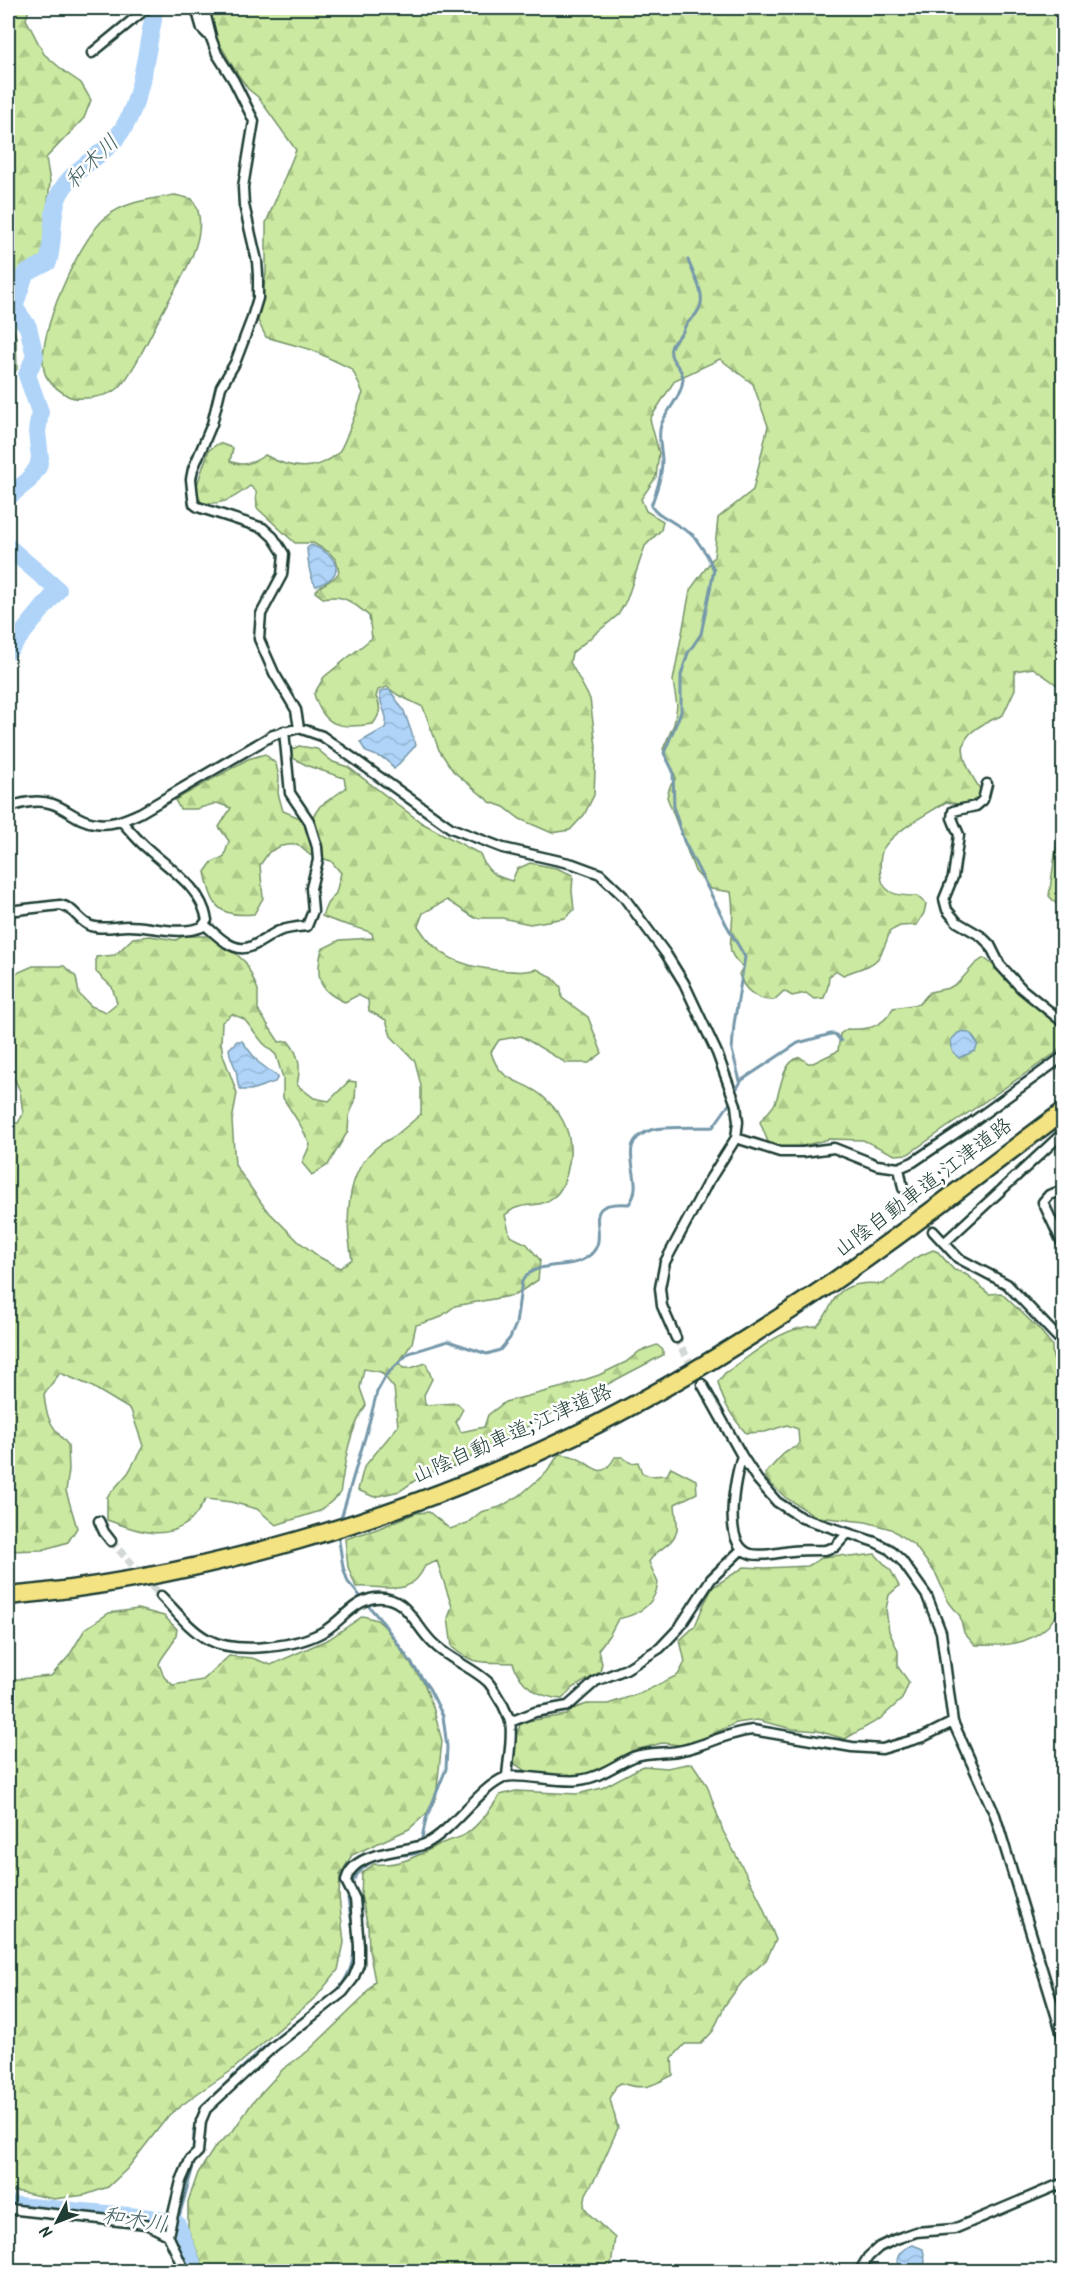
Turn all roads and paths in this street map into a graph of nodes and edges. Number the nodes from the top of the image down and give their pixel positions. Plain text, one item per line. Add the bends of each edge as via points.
1 (147, 8) edge
2 (196, 8) edge
3 (204, 8) edge
4 (211, 38) junction
5 (92, 53) dead end
6 (299, 728) junction
7 (284, 731) junction
8 (987, 784) dead end
9 (8, 809) edge
10 (122, 821) junction
11 (8, 911) edge
12 (205, 925) junction
13 (1064, 1023) edge
14 (1064, 1056) edge
15 (1064, 1111) edge
16 (1064, 1132) edge
17 (736, 1138) junction
18 (899, 1168) junction
19 (903, 1188) tunnel mouth
20 (1064, 1190) edge
21 (933, 1231) tunnel mouth
22 (944, 1243) junction
23 (1064, 1247) edge
24 (1064, 1329) edge
25 (1053, 1333) junction
26 (676, 1338) tunnel mouth
27 (1064, 1344) edge
28 (702, 1384) tunnel mouth
29 (742, 1456) junction
30 (99, 1521) dead end
31 (847, 1534) junction
32 (111, 1541) tunnel mouth
33 (742, 1549) junction
34 (8, 1596) edge
35 (161, 1596) tunnel mouth
36 (510, 1722) junction
37 (953, 1722) junction
38 (507, 1776) junction
39 (1064, 2042) edge
40 (1064, 2185) edge
41 (8, 2209) edge
42 (169, 2233) junction
43 (185, 2271) edge
44 (859, 2271) edge

1 - 5 street
2 - 4 street via 202,28
3 - 4 street
4 - 6 street via 254,121 243,187 257,261 258,298 193,469 193,498 198,507 263,528 284,554 282,575 261,614 259,639 296,711
6 - 7 street
6 - 17 street via 322,736 451,828 503,848 586,868 600,874 615,888 666,954 697,1007 736,1105
7 - 10 street
7 - 12 street via 290,794 309,821 317,847 318,860 310,888 312,916 307,926 280,931 245,948 227,943
8 - 13 street via 983,800 976,806 953,811 959,835 945,907 957,922 990,945 1000,965 1022,989
9 - 10 street via 27,802 48,802 93,823
10 - 12 street via 198,895 207,915
11 - 12 street via 66,906 86,924 107,928 188,931
14 - 18 street via 968,1125
15 - 34 highway, 山陰自動車道;江津道路 via 794,1309 653,1394 576,1435 417,1500 250,1553 130,1580
16 - 22 street
17 - 18 street via 780,1152 834,1148 877,1165
17 - 26 street via 665,1262 660,1288 662,1306
18 - 19 street
20 - 23 street via 1049,1195 1043,1202
21 - 22 street
22 - 25 street via 966,1264 1007,1284
24 - 25 street
25 - 27 street
28 - 29 street
29 - 31 street via 766,1491 788,1511
29 - 33 street via 736,1474 733,1528
30 - 32 street
31 - 33 street via 835,1547 825,1550 759,1555
31 - 37 street via 889,1549 927,1596 941,1632
33 - 36 street via 711,1578 679,1628 660,1648 626,1669 596,1681 568,1706
35 - 36 street via 189,1627 207,1639 256,1648 314,1636 364,1601 390,1599 404,1606 434,1645 488,1682
36 - 38 street
37 - 38 street via 923,1737 882,1749 738,1731 681,1751 635,1756 593,1778 576,1781
37 - 39 street via 995,1815
38 - 42 street via 426,1843 363,1861 348,1875 359,1946 359,1964 353,1979 343,1992 273,2047 209,2105 201,2121 198,2152 181,2181
40 - 44 street via 954,2229 916,2232 896,2239 879,2247
41 - 42 street via 146,2224
42 - 43 street

